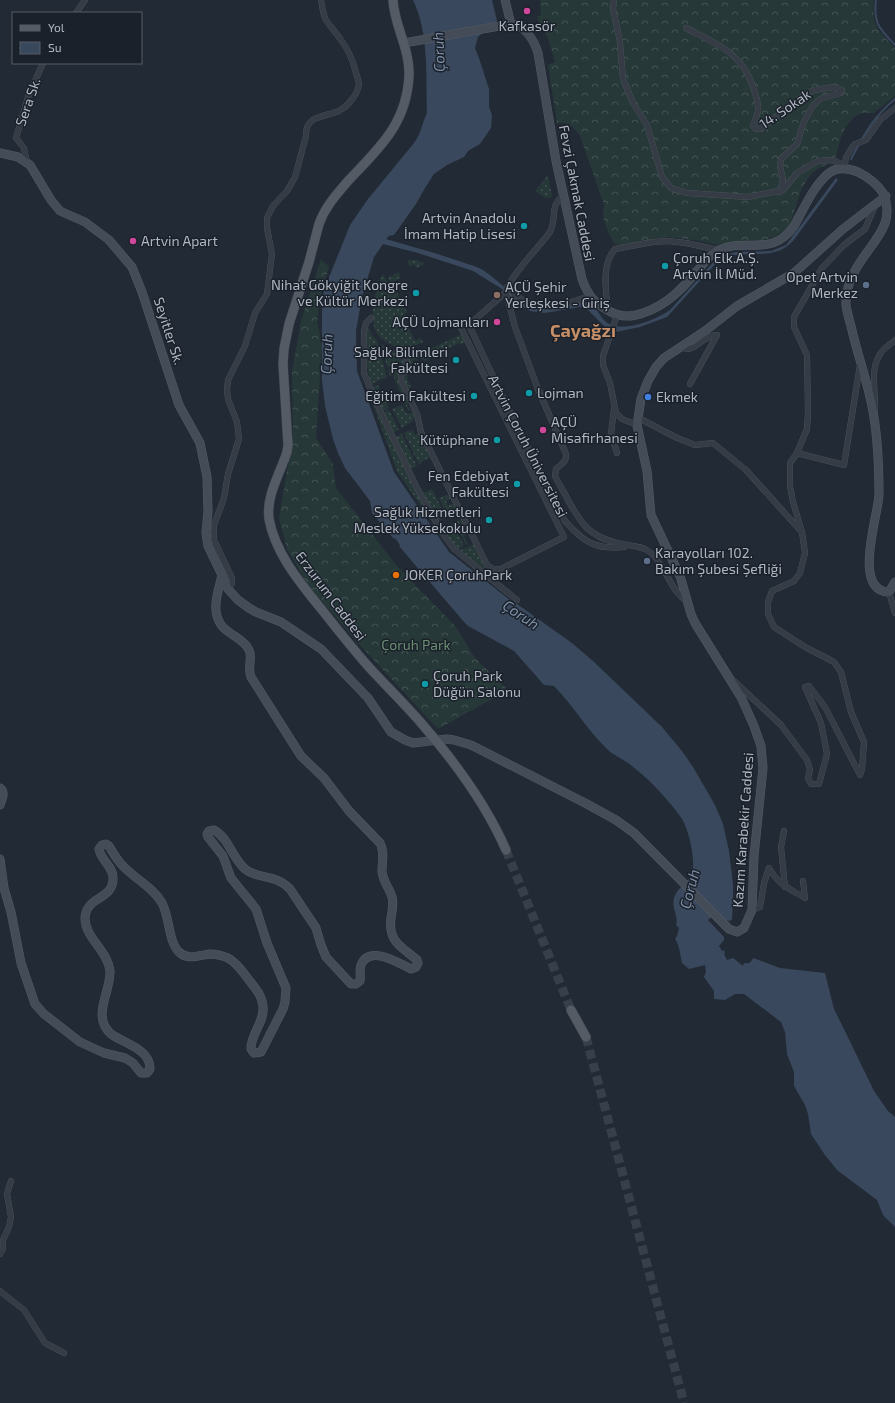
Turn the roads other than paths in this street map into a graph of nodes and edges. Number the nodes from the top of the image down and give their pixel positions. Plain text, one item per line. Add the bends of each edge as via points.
1 (85, 0) edge
2 (322, 0) edge
3 (393, 0) edge
4 (505, 0) edge
5 (614, 0) edge
6 (77, 12) edge
7 (511, 24) junction
8 (686, 28) dead end
9 (404, 43) junction
10 (43, 64) edge
11 (895, 108) edge
12 (0, 153) edge
13 (27, 162) junction
14 (844, 169) junction
15 (780, 192) junction
16 (564, 195) junction
17 (886, 196) junction
18 (877, 202) junction
19 (718, 250) junction
20 (507, 290) junction
21 (589, 296) junction
22 (608, 311) junction
23 (617, 315) junction
24 (371, 318) dead end
25 (461, 328) dead end
26 (895, 340) edge
27 (681, 347) junction
28 (410, 350) dead end
29 (861, 362) junction
30 (690, 384) dead end
31 (614, 408) junction
32 (637, 421) junction
33 (875, 422) junction
34 (617, 453) dead end
35 (797, 453) junction
36 (802, 532) junction
37 (630, 546) junction
38 (222, 575) junction
39 (895, 582) edge
40 (228, 589) junction
41 (889, 592) junction
42 (517, 600) dead end
43 (687, 600) junction
44 (895, 613) edge
45 (731, 679) junction
46 (436, 741) junction
47 (0, 788) edge
48 (0, 805) edge
49 (784, 831) dead end
50 (506, 850) tunnel mouth
51 (0, 859) edge
52 (803, 881) dead end
53 (785, 887) junction
54 (752, 910) junction
55 (571, 1010) tunnel mouth
56 (586, 1037) tunnel mouth
57 (11, 1181) dead end
58 (0, 1254) edge
59 (0, 1291) edge
60 (64, 1353) dead end

1 - 6 street
2 - 40 street via 324,17 352,58 359,84 347,105 309,124 295,177 267,218 272,254 267,294 255,313 245,346 227,385 228,399 237,422 239,439 213,535 232,578
3 - 9 main road, Erzurum Caddesi
4 - 7 street
5 - 15 street via 613,9 620,42 623,79 633,103 648,125 662,177 668,186 681,192 736,197
7 - 9 street
7 - 16 street, Fevzi Çakmak Caddesi via 520,27 529,35 538,52
8 - 15 street, 14. Sokak via 722,46 738,58 753,86 757,102 753,126 756,129 760,129 814,90 834,87 842,90 840,93 820,99 812,107 797,144 781,159 783,179
9 - 46 main road, Erzurum Caddesi via 409,72 406,97 400,116 387,138 323,213 289,324 283,364 288,445 271,495 269,512 275,537 298,578 367,665
10 - 13 street, Sera Sk. via 28,97 16,138 24,148
11 - 14 street via 880,120 866,140 853,146 846,157
12 - 13 street
13 - 38 street, Seyitler Sk. via 60,211 85,222 109,240 132,267 179,405 200,443 207,477 208,546
14 - 15 street via 835,161 818,161 797,173
14 - 17 street via 865,176
14 - 19 street via 833,171 821,181 791,231 782,239 771,244
16 - 20 street via 554,206 550,232 514,277
16 - 21 street, Fevzi Çakmak Caddesi via 580,272
17 - 18 street, Kazım Karabekir Caddesi
17 - 29 street via 891,211 889,222 859,265 846,295 846,307
18 - 27 street, Kazım Karabekir Caddesi via 794,273 737,306
18 - 35 street via 865,229 844,245 822,268 794,317 794,327 807,355 807,429
19 - 22 street via 668,241 617,248 611,255 606,270
19 - 23 street via 681,289 661,305 632,316
20 - 21 street via 522,300 537,305 563,304
20 - 37 street via 513,320 566,454 564,463 555,471 556,478 577,516 588,530 603,539
20 - 37 street, Artvin Çoruh Üniversitesi via 469,325 505,402 565,521 579,535 597,546
21 - 22 street
22 - 23 street
23 - 31 street via 603,361
24 - 42 street via 366,323 364,331 364,373 417,488 454,549
25 - 28 street via 564,536 501,569 486,565 422,435 417,414 400,378
26 - 33 street via 878,356
27 - 30 street via 691,348 708,336 717,336
27 - 32 street, Kazım Karabekir Caddesi via 664,358 656,367 641,400
29 - 33 street
29 - 35 street via 844,465
31 - 32 street via 622,419
31 - 34 street via 611,434
32 - 36 street via 695,445 712,443 746,470
32 - 43 street, Kazım Karabekir Caddesi via 646,463 651,515 680,576
33 - 41 street via 879,504 870,541 870,571 875,586 883,592
35 - 36 street via 790,462 790,486
36 - 45 street via 805,553 800,573 794,581 772,591 768,602 768,614 774,627 834,662 841,672 850,712 864,742 860,775 825,707 810,686 805,687 820,723 826,754 819,784 811,784 807,760 781,724
37 - 43 street via 646,549 654,556 678,594
38 - 40 street, Seyitler Sk.
38 - 51 street via 216,614 220,624 249,650 251,677 301,756 327,782 383,848 383,878 393,901 391,933 397,943 417,960 416,967 411,969 383,956 370,956 362,964 360,981 351,984 326,957 316,928 290,889 280,881 248,871 219,833 209,831 208,837 223,856 231,878 259,914 267,943 286,988 286,1002 280,1015 261,1052 254,1053 251,1044 264,1012 259,992 229,959 215,954 191,957 178,951 172,942 162,902 122,865 109,846 102,845 100,853 112,870 113,881 109,891 89,905 85,917 87,928 105,956 109,969 102,1021 111,1034 147,1056 150,1069 148,1073 143,1074 126,1058 104,1053 80,1042 35,1004 22,963 4,888
39 - 41 street
40 - 46 street, Kazım Karabekir Caddesi via 249,608 281,622 321,649 368,698 391,732 413,743
41 - 44 street
43 - 45 street, Kazım Karabekir Caddesi via 695,623
45 - 54 street, Kazım Karabekir Caddesi via 749,714 763,755
46 - 50 main road, Erzurum Caddesi via 483,806
46 - 54 street, Kazım Karabekir Caddesi via 454,740 471,745 607,815 634,833 729,929 737,932 744,928
47 - 48 street via 3,792
49 - 53 street via 781,847
52 - 53 street via 805,898
53 - 54 street via 769,868 760,907
55 - 56 main road
57 - 58 street via 7,1194 11,1217
59 - 60 street via 24,1310 45,1343

